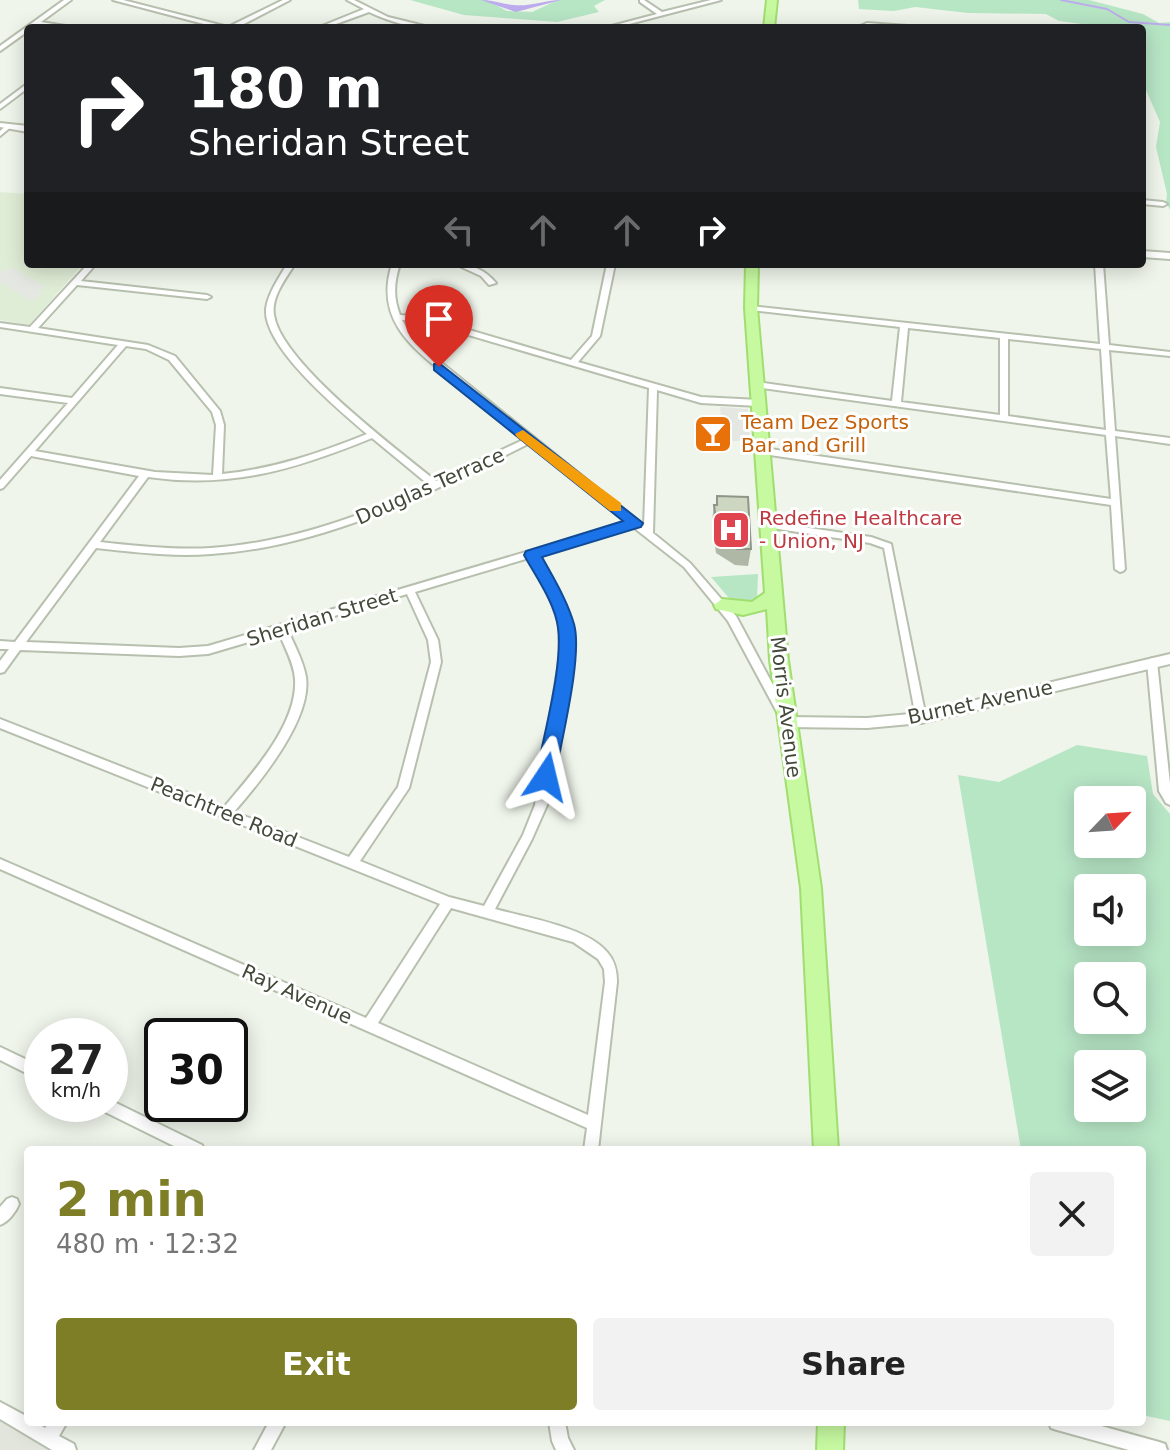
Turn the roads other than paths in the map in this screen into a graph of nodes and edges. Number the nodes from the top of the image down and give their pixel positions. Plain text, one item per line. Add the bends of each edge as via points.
1 (68, 0) edge
2 (116, 0) edge
3 (265, 0) edge
4 (287, 0) edge
5 (350, 0) edge
6 (718, 0) edge
7 (772, 0) edge
8 (642, 1) edge
9 (276, 4) junction
10 (368, 10) junction
11 (661, 14) junction
12 (641, 19) junction
13 (36, 23) joint
14 (44, 24) edge
15 (213, 24) edge
16 (237, 24) edge
17 (331, 24) edge
18 (416, 24) edge
19 (622, 24) edge
20 (648, 24) edge
21 (769, 24) edge
22 (24, 31) edge
23 (0, 49) edge
24 (24, 88) edge
25 (0, 107) edge
26 (5, 126) edge
27 (0, 134) edge
28 (1146, 202) edge
29 (1163, 204) dead end
30 (1146, 254) edge
31 (1170, 256) edge
32 (88, 268) edge
33 (289, 268) edge
34 (395, 268) edge
35 (469, 268) edge
36 (610, 268) edge
37 (752, 268) edge
38 (1099, 268) edge
39 (75, 283) junction
40 (492, 283) dead end
41 (207, 297) dead end
42 (751, 308) junction
43 (397, 317) junction
44 (0, 325) edge
45 (904, 327) junction
46 (32, 330) junction
47 (1004, 338) junction
48 (124, 343) junction
49 (1104, 349) junction
50 (1170, 354) edge
51 (573, 363) junction
52 (757, 385) junction
53 (653, 387) junction
54 (0, 391) edge
55 (74, 401) junction
56 (759, 403) junction
57 (896, 404) junction
58 (1004, 419) junction
59 (375, 434) junction
60 (1110, 434) junction
61 (530, 440) junction
62 (1170, 441) edge
63 (763, 451) junction
64 (31, 453) junction
65 (146, 473) junction
66 (217, 477) junction
67 (0, 486) edge
68 (436, 486) junction
69 (1116, 503) junction
70 (635, 523) junction
71 (768, 525) junction
72 (649, 532) junction
73 (93, 544) junction
74 (532, 555) junction
75 (1120, 569) dead end
76 (410, 591) junction
77 (773, 595) junction
78 (722, 605) junction
79 (283, 630) junction
80 (0, 645) edge
81 (17, 646) junction
82 (1170, 659) edge
83 (1152, 662) junction
84 (0, 669) edge
85 (921, 718) junction
86 (787, 722) junction
87 (0, 723) edge
88 (1170, 800) edge
89 (226, 813) junction
90 (352, 863) junction
91 (0, 864) edge
92 (448, 902) junction
93 (487, 912) junction
94 (369, 1026) junction
95 (0, 1053) edge
96 (24, 1065) edge
97 (128, 1116) edge
98 (595, 1125) junction
99 (189, 1146) edge
100 (592, 1146) edge
101 (826, 1146) edge
102 (12, 1204) dead end
103 (0, 1218) edge
104 (0, 1410) edge
105 (24, 1424) edge
106 (27, 1426) edge
107 (56, 1426) edge
108 (276, 1426) edge
109 (558, 1426) edge
110 (831, 1426) edge
111 (1072, 1426) edge
112 (48, 1438) junction
113 (68, 1450) edge
114 (262, 1450) edge
115 (566, 1450) edge
116 (830, 1450) edge
117 (1159, 1450) edge

1 - 13 street
2 - 15 street
3 - 9 street
4 - 9 street
5 - 10 street
6 - 11 street
7 - 21 main road
8 - 11 street
9 - 16 street
10 - 17 street
10 - 18 street
11 - 12 street
12 - 19 street
12 - 20 street
13 - 14 street
22 - 23 street
24 - 25 street
26 - 27 street
28 - 29 street
30 - 31 street
32 - 39 street
33 - 59 street via 272,300 273,333 328,394
34 - 43 street via 389,283
35 - 40 street
36 - 51 street via 596,336
37 - 42 main road, Morris Avenue
38 - 49 street
39 - 41 street
39 - 46 street
42 - 45 street
42 - 52 main road, Morris Avenue
43 - 51 street via 422,319
43 - 61 street via 414,345
44 - 46 street
45 - 47 street
45 - 57 street
46 - 48 street
47 - 49 street
47 - 58 street
48 - 55 street
48 - 66 street via 172,358 216,411
49 - 50 street
49 - 60 street
51 - 53 street
52 - 56 main road, Morris Avenue
52 - 57 street
53 - 56 street via 701,400
53 - 72 street
54 - 55 street
55 - 64 street
56 - 63 main road, Morris Avenue
57 - 58 street
58 - 60 street
59 - 66 street via 295,464
59 - 68 street
60 - 62 street
60 - 69 street
61 - 68 street, Douglas Terrace
61 - 70 street
63 - 69 street
63 - 71 main road, Morris Avenue
64 - 65 street
64 - 67 street
65 - 66 street
65 - 73 street
68 - 73 street, Douglas Terrace via 332,528 232,551 157,553
69 - 75 street
70 - 72 street
70 - 74 street, Sheridan Street
71 - 77 main road, Morris Avenue
71 - 85 street via 888,546
72 - 78 street
73 - 81 street
74 - 76 street, Sheridan Street
74 - 93 street via 562,612 567,645 541,805
76 - 79 street, Sheridan Street
76 - 90 street via 433,640 436,662 403,788
77 - 78 main road via 755,608
77 - 86 main road, Morris Avenue
78 - 86 street
79 - 81 street, Sheridan Street via 208,650 179,652
79 - 89 street via 302,685 294,713 271,756
80 - 81 street, Sheridan Street
81 - 84 street
82 - 83 street, Burnet Avenue
83 - 85 street, Burnet Avenue
83 - 88 street
85 - 86 street, Burnet Avenue
86 - 101 main road, Morris Avenue via 811,888
87 - 89 street, Peachtree Road
89 - 90 street, Peachtree Road
90 - 92 street, Peachtree Road
91 - 94 street, Ray Avenue
92 - 93 street, Peachtree Road
92 - 94 street
93 - 98 street, Peachtree Road via 577,937 593,946 610,968
94 - 98 street, Ray Avenue
95 - 96 street
97 - 99 street
98 - 100 street
102 - 103 street
104 - 105 street
106 - 112 street
107 - 112 street
108 - 114 street
109 - 115 street
110 - 116 main road
111 - 117 street
112 - 113 street

